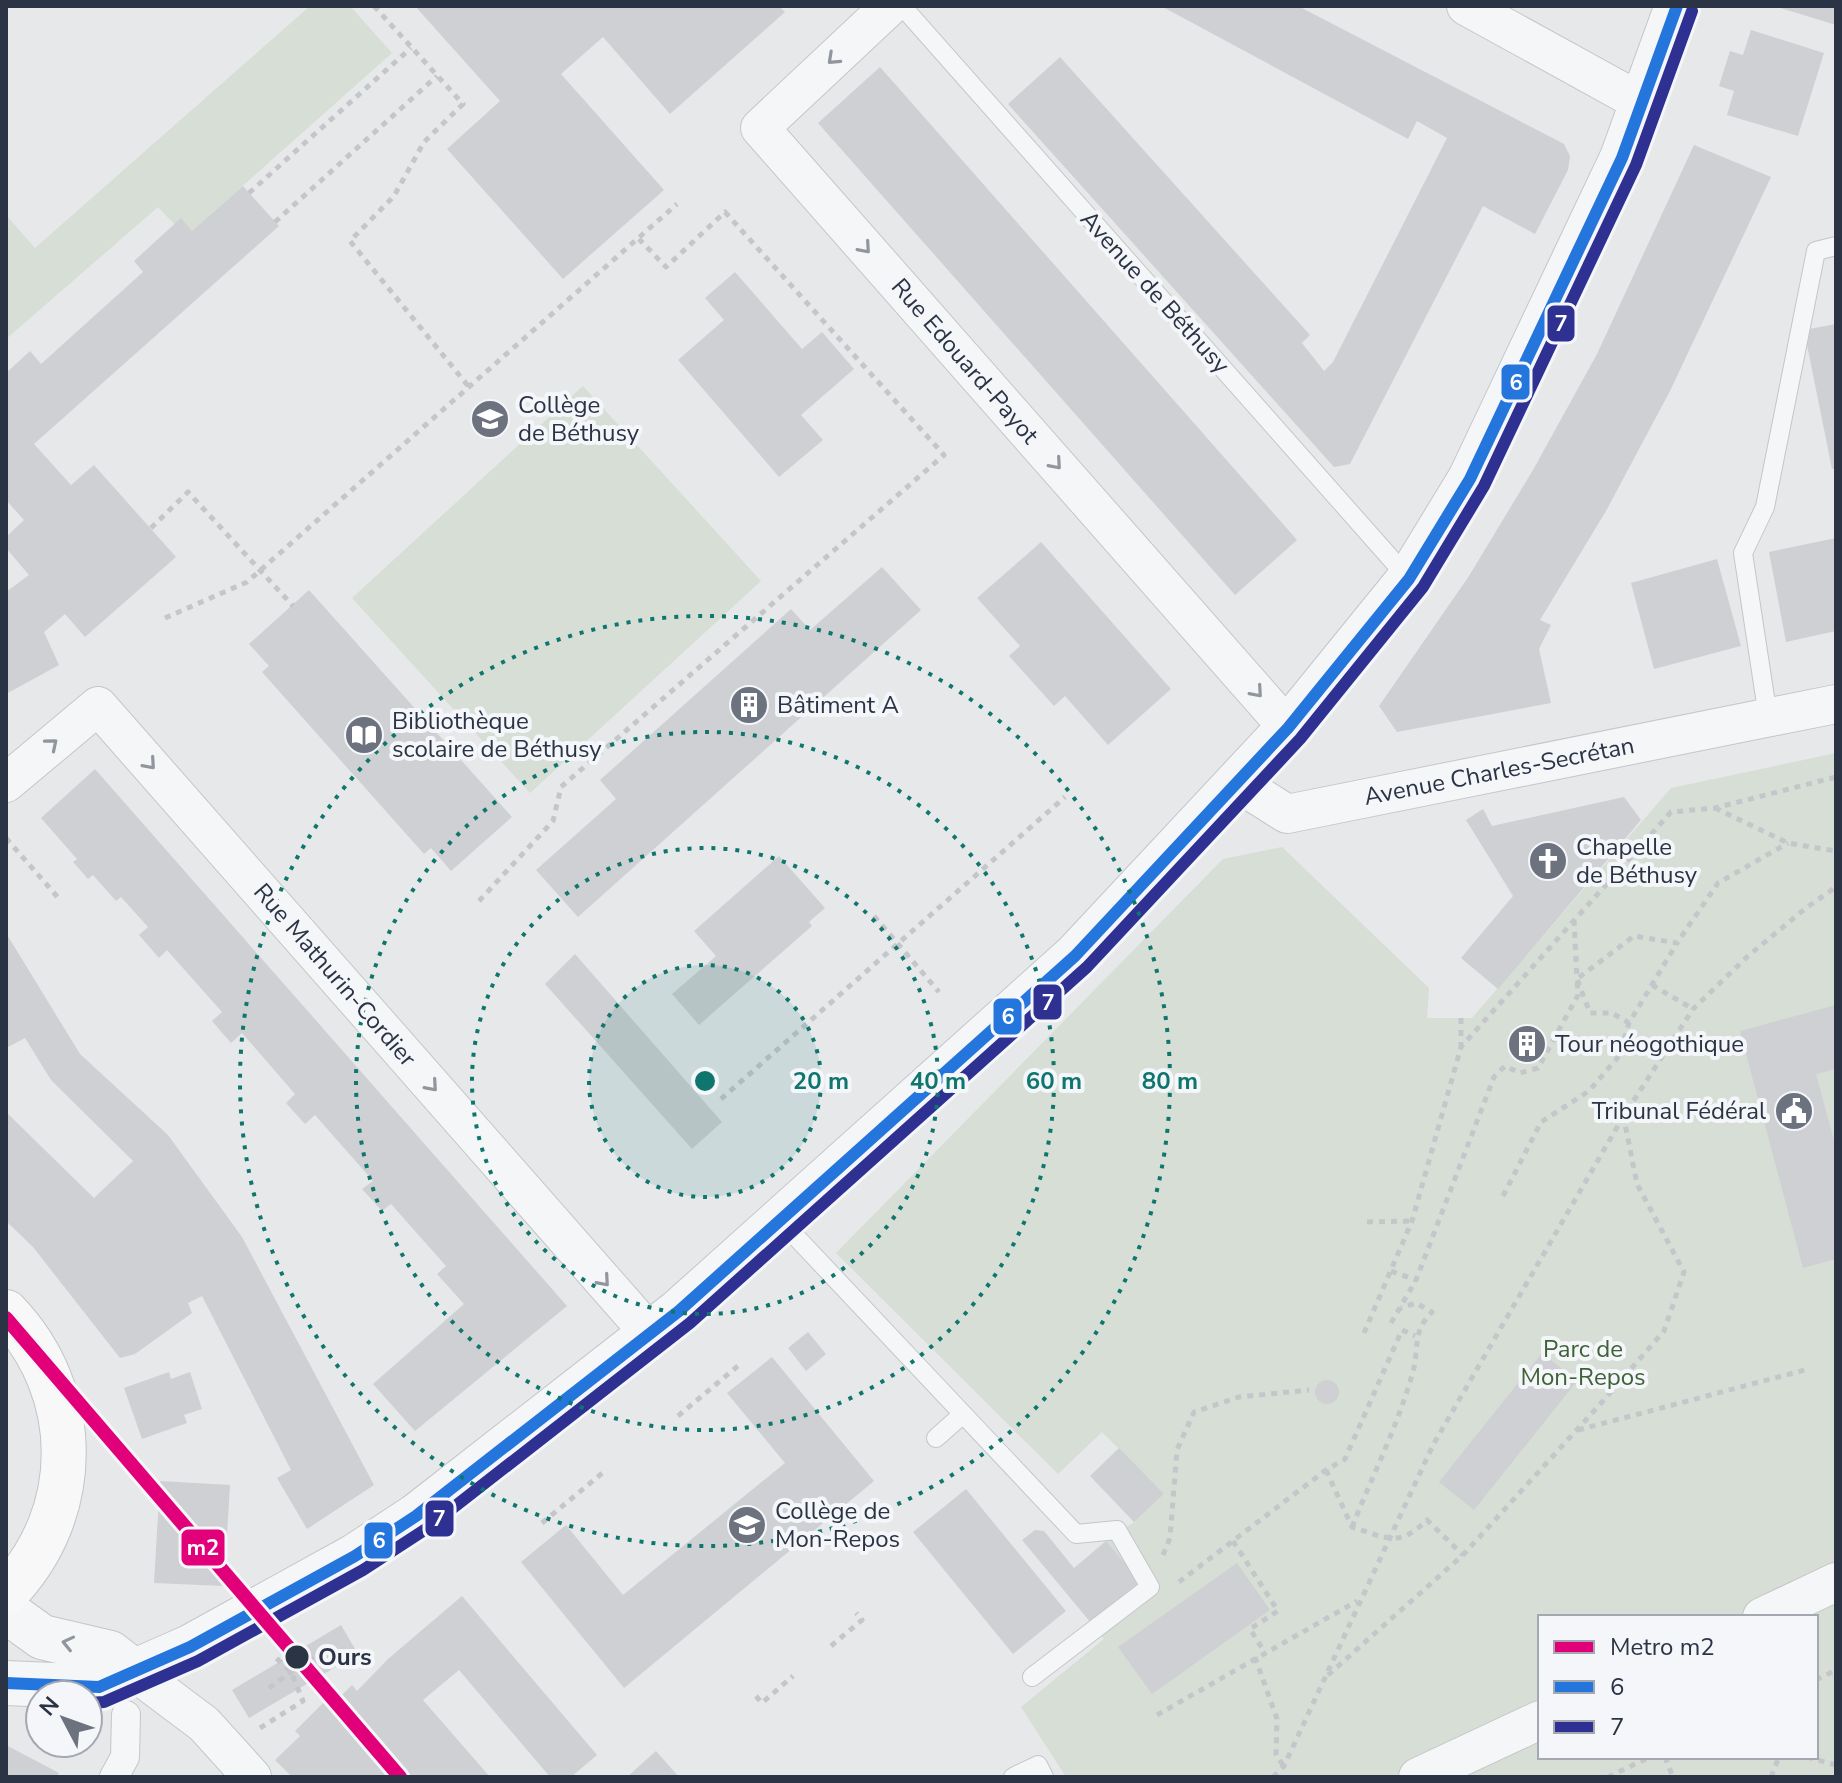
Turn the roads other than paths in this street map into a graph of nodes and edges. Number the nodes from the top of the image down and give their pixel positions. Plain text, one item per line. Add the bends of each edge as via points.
1 (890, 6) edge
2 (902, 6) edge
3 (1466, 6) edge
4 (1677, 6) edge
5 (1644, 104) junction
6 (1836, 246) edge
7 (1409, 579) junction
8 (1836, 704) edge
9 (1768, 717) junction
10 (1288, 728) junction
11 (6, 783) edge
12 (1238, 783) junction
13 (781, 1221) junction
14 (6, 1312) edge
15 (651, 1335) junction
16 (963, 1414) junction
17 (936, 1438) dead end
18 (20, 1577) edge
19 (1836, 1582) edge
20 (6, 1611) edge
21 (1766, 1615) edge
22 (132, 1670) junction
23 (1032, 1677) dead end
24 (6, 1683) edge
25 (126, 1715) dead end
26 (1538, 1721) edge
27 (244, 1768) edge
28 (114, 1777) edge
29 (1013, 1777) edge
30 (1044, 1777) edge
31 (1418, 1777) edge

1 -> 10 street, Rue Edouard-Payot via 760,128
2 - 7 lane, Avenue de Béthusy
3 - 5 street
4 - 5 street
5 - 7 street via 1470,479
6 - 9 lane via 1816,251 1765,507 1743,553
7 - 10 street
8 - 9 street, Avenue Charles-Secrétan
9 - 12 street, Avenue Charles-Secrétan via 1287,814
10 - 12 street
11 -> 15 street, Rue Mathurin-Cordier via 98,706
12 - 13 street via 1075,956
13 - 15 street
13 - 16 lane
14 - 18 main road via 46,1370 66,1444 60,1500
15 - 22 street via 433,1503 355,1556 190,1647
16 - 17 lane
16 - 23 lane via 1076,1534 1117,1530 1150,1587
19 - 21 street
22 -> 20 street via 110,1653 42,1637
22 - 24 street via 99,1687
22 - 27 street via 204,1724
25 - 28 street via 125,1757
26 - 31 street
29 - 30 lane via 1038,1765

